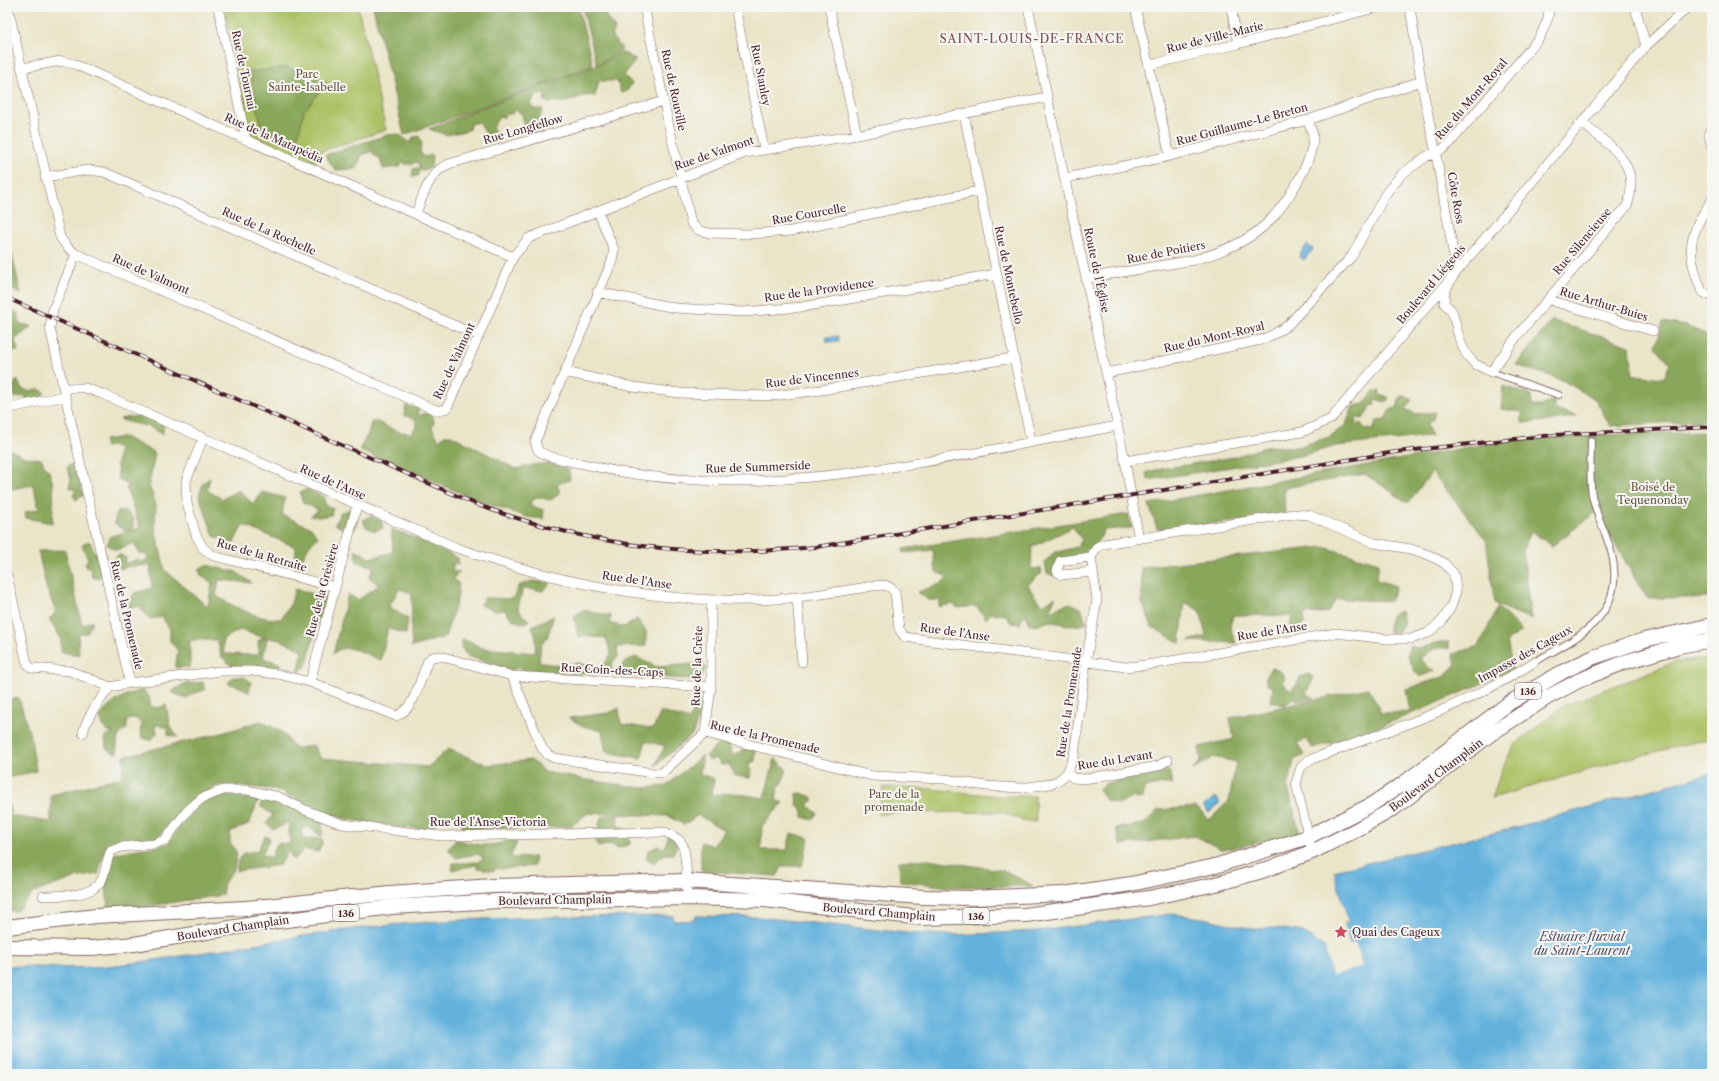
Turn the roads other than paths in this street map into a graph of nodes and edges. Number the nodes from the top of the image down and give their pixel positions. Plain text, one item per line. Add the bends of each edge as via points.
1 (8, 7) edge
2 (218, 7) edge
3 (644, 7) edge
4 (735, 7) edge
5 (829, 7) edge
6 (1028, 7) edge
7 (1135, 7) edge
8 (1231, 7) edge
9 (1378, 7) edge
10 (1410, 7) edge
11 (1549, 7) edge
12 (1635, 7) edge
13 (1688, 7) edge
14 (1238, 44) junction
15 (1646, 46) junction
16 (1149, 65) junction
17 (22, 68) junction
18 (1421, 81) junction
19 (1048, 97) junction
20 (664, 100) junction
21 (964, 114) junction
22 (1308, 120) junction
23 (1582, 124) junction
24 (1712, 127) edge
25 (857, 135) junction
26 (246, 139) junction
27 (764, 149) junction
28 (1712, 150) edge
29 (1436, 154) junction
30 (1170, 156) junction
31 (45, 177) junction
32 (682, 177) junction
33 (1066, 178) junction
34 (979, 191) junction
35 (1712, 200) edge
36 (598, 211) junction
37 (416, 213) junction
38 (76, 254) junction
39 (513, 257) junction
40 (996, 274) junction
41 (1454, 276) junction
42 (1087, 278) junction
43 (597, 292) junction
44 (1712, 296) edge
45 (1549, 300) junction
46 (1653, 331) dead end
47 (479, 336) junction
48 (1013, 358) junction
49 (565, 372) junction
50 (1491, 372) junction
51 (1106, 373) junction
52 (64, 392) junction
53 (1559, 395) dead end
54 (7, 409) edge
55 (1118, 426) junction
56 (203, 438) junction
57 (1591, 440) dead end
58 (1032, 441) junction
59 (1125, 461) junction
60 (357, 505) junction
61 (1139, 539) junction
62 (1091, 557) junction
63 (1093, 572) junction
64 (7, 575) edge
65 (335, 588) junction
66 (797, 597) junction
67 (711, 600) junction
68 (1712, 625) edge
69 (1712, 640) edge
70 (802, 662) dead end
71 (1086, 662) junction
72 (1534, 662) joint
73 (512, 676) junction
74 (310, 682) junction
75 (130, 683) junction
76 (110, 687) junction
77 (711, 687) junction
78 (83, 733) dead end
79 (705, 733) junction
80 (1168, 760) dead end
81 (1067, 773) junction
82 (1308, 837) junction
83 (1312, 852) junction
84 (686, 881) junction
85 (43, 896) dead end
86 (686, 898) junction
87 (7, 928) edge
88 (7, 947) edge

1 - 17 street, Rue de Valmont
2 - 26 street, Rue de Tournai
3 - 20 street, Rue de Rouville
4 - 27 street, Rue Stanley
5 - 25 street
6 - 19 street, Route de l'Église
7 - 16 street
8 - 14 street
9 - 14 street, Rue de Ville-Marie
10 - 18 street, Côte Ross
11 - 29 street, Rue du Mont-Royal via 1548,18 1540,37 1449,144
12 - 15 street
13 - 15 street, Boulevard Liégeois
14 - 16 street, Rue de Ville-Marie
15 - 23 street, Boulevard Liégeois
16 - 30 street
17 - 26 street, Rue de la Matapédia via 61,61 74,64
17 - 31 street, Rue de Valmont
18 - 22 street, Rue Guillaume-Le Breton
18 - 29 street, Côte Ross
19 - 21 street, Rue de Valmont
19 - 33 street, Route de l'Église
20 - 32 street, Rue de Rouville
20 - 37 street, Rue Longfellow via 439,168 432,177
21 - 25 street, Rue de Valmont
21 - 34 street, Rue de Montebello
22 - 30 street, Rue Guillaume-Le Breton
22 - 42 street, Rue de Poitiers via 1313,136 1310,153 1289,194 1265,226 1246,240 1211,256
23 - 41 street, Boulevard Liégeois
23 - 45 street, Rue Silencieuse via 1623,160 1631,176 1632,193 1627,206
24 - 28 street via 1709,133
25 - 27 street, Rue de Valmont
26 - 37 street, Rue de la Matapédia
27 - 32 street, Rue de Valmont via 745,153
29 - 41 street, Côte Ross via 1454,257
29 - 51 street, Rue du Mont-Royal via 1427,156 1402,174 1386,193 1352,256 1288,325 1261,340
30 - 33 street, Rue Guillaume-Le Breton
31 - 38 street, Rue de Valmont via 60,237
31 - 47 street, Rue de La Rochelle via 88,170 104,172
32 - 34 street, Rue Courcelle via 691,223 698,230 709,233 792,231
32 - 36 street, Rue de Valmont
33 - 42 street, Route de l'Église
34 - 40 street, Rue de Montebello
35 - 44 street via 1693,235 1691,250 1692,267 1702,292
36 - 39 street, Rue de Valmont via 529,238
36 - 43 street, Rue de Summerside via 614,250 612,261
37 - 39 street, Rue de la Matapédia
38 - 47 street, Rue de Valmont via 438,411 447,408
38 - 52 street, Rue de la Promenade via 53,309 50,328
39 - 47 street, Rue de Valmont
40 - 43 street, Rue de la Providence via 802,307 743,312 675,308
40 - 48 street, Rue de Montebello
41 - 50 street, Côte Ross via 1445,290 1444,303 1452,311 1466,354 1475,364
41 - 59 street, Boulevard Liégeois via 1332,419 1302,432
42 - 51 street, Route de l'Église
43 - 49 street, Rue de Summerside
45 - 46 street, Rue Arthur-Buies
45 - 50 street, Rue Silencieuse via 1517,336
48 - 49 street, Rue de Vincennes via 772,396 680,393 633,387
48 - 58 street, Rue de Montebello
49 - 58 street, Rue de Summerside via 535,442 538,450 544,454 590,466 649,476 718,481 814,477 873,470
50 - 53 street, Côte Ross
51 - 55 street, Route de l'Église
52 - 54 street, Rue de l'Anse
52 - 56 street, Rue de l'Anse via 85,388
52 - 75 street, Rue de la Promenade
55 - 58 street, Rue de Summerside
55 - 59 street, Route de l'Église
56 - 60 street, Rue de l'Anse
56 - 65 street, Rue de la Retraite via 186,481 187,503 202,548 214,556
57 - 72 street, Impasse des Cageux via 1592,494 1612,555 1614,582 1609,600 1598,620 1581,636
59 - 61 street, Route de l'Église
60 - 65 street, Rue de la Grésière
60 - 67 street, Rue de l'Anse via 457,548 505,565 616,591
61 - 62 street, Rue de l'Anse via 1097,547
61 - 71 street, Rue de l'Anse via 1293,514 1309,515 1374,543 1430,555 1444,563 1454,574 1456,591 1451,607 1442,621 1428,633 1411,639 1336,633 1148,665 1125,667
62 - 63 street, Rue de la Promenade
62 - 63 street via 1060,561 1057,571 1061,575
63 - 71 street, Rue de la Promenade via 1097,600
64 - 76 street via 27,663 31,668 70,671
65 - 74 street, Rue de la Grésière
66 - 67 street, Rue de l'Anse
66 - 70 street
66 - 71 street, Rue de l'Anse via 888,586 895,592 899,629 905,637
67 - 77 street, Rue de la Crète
68 - 82 main road, Boulevard Champlain / 136 via 1644,640 1594,657 1564,671 1509,703 1404,783 1369,806
69 - 83 main road, Boulevard Champlain / 136 via 1679,646 1625,662 1580,680 1492,733 1393,809
71 - 81 street, Rue de la Promenade via 1074,756
72 - 82 street, Impasse des Cageux via 1500,684 1416,720 1309,760 1301,767 1296,783
73 - 74 street, Rue de la Promenade via 449,657 432,657 410,704 402,714 396,716
73 - 77 street, Rue Coin-des-Caps
73 - 79 street, Rue de la Promenade via 542,748 554,758 662,773
74 - 75 street, Rue de la Promenade via 271,673 221,671
75 - 76 street
76 - 78 street via 91,712
77 - 79 street, Rue de la Crète
79 - 81 street, Rue de la Promenade via 872,776 945,779 986,786 1021,788 1050,784
80 - 81 street, Rue du Levant via 1158,766 1084,779 1073,778
82 - 83 street, Impasse des Cageux
82 - 84 main road, Boulevard Champlain / 136 via 1173,876 1104,889 1018,897 923,897
83 - 86 main road, Boulevard Champlain / 136 via 1262,871 1216,884 1149,898 1025,915 922,918 765,900
84 - 85 street, Rue de l'Anse-Victoria via 683,846 675,836 665,832 441,836 342,824 279,797 247,790 224,790 202,798 186,811 165,840 111,851 102,880 91,891
84 - 86 street
84 - 87 main road, Boulevard Champlain / 136 via 442,889 246,908 96,916
86 - 88 main road, Boulevard Champlain / 136 via 445,903 254,924 134,944 92,948

